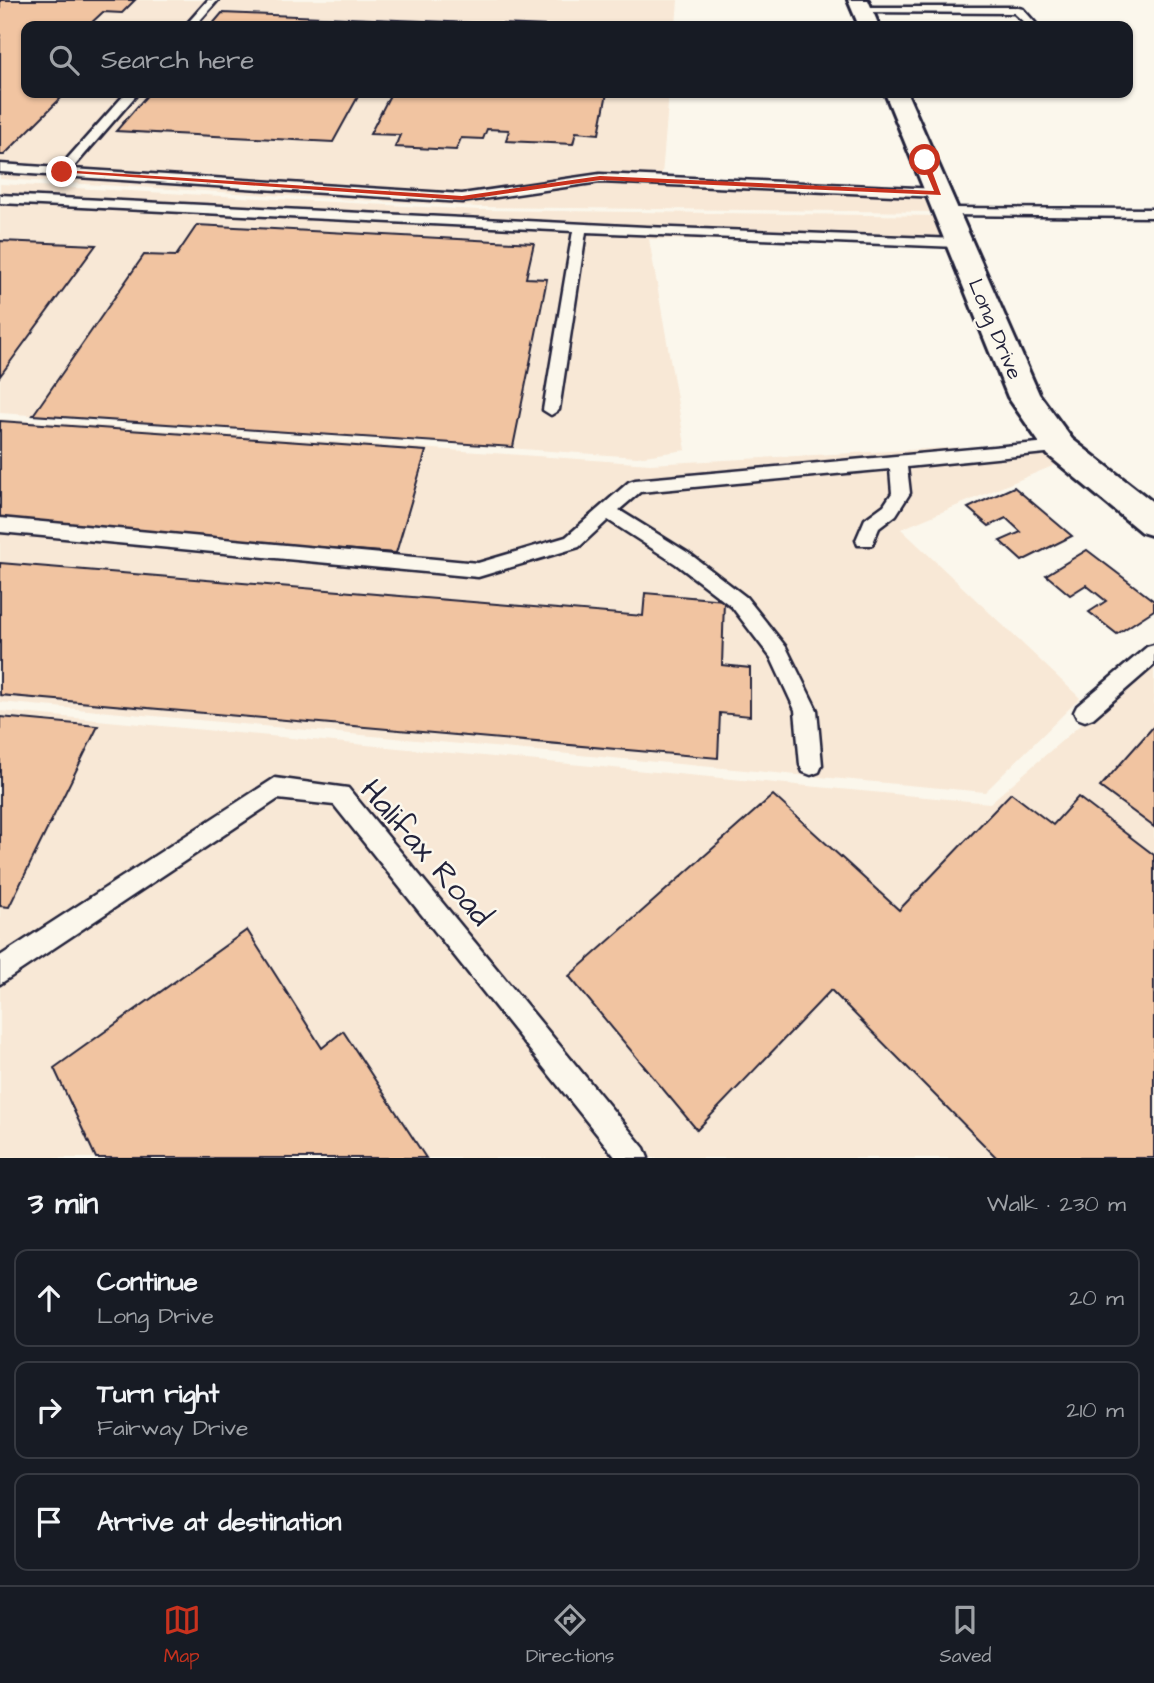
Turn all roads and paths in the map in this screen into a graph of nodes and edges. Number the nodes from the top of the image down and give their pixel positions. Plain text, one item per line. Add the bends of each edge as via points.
1 (213, 0) edge
2 (863, 12) edge
3 (194, 21) edge
4 (1028, 21) edge
5 (128, 98) edge
6 (898, 98) edge
7 (0, 168) edge
8 (62, 172) junction
9 (0, 200) edge
10 (942, 202) junction
11 (1154, 213) edge
12 (580, 228) junction
13 (957, 243) junction
14 (551, 410) dead end
15 (1059, 447) junction
16 (898, 462) junction
17 (607, 512) junction
18 (1154, 523) edge
19 (0, 525) edge
20 (865, 540) dead end
21 (1154, 653) edge
22 (1085, 712) dead end
23 (811, 765) dead end
24 (0, 971) edge
25 (634, 1158) edge

1 - 3 lane
2 - 4 lane via 1014,10
5 - 8 lane
6 - 10 street, Long Drive
7 - 8 lane
8 - 10 lane via 462,198 600,178
9 - 12 lane
10 - 11 lane
10 - 13 street, Long Drive
12 - 13 lane
12 - 14 lane
13 - 15 street, Long Drive via 1024,397
15 - 16 lane
15 - 18 street, Long Drive
16 - 17 lane via 635,486
16 - 20 lane via 901,493 890,510 871,524
17 - 19 lane via 572,542 478,570
17 - 23 lane via 683,559 739,602 779,653 806,710
21 - 22 lane
24 - 25 lane, Halifax Road via 275,788 340,795

